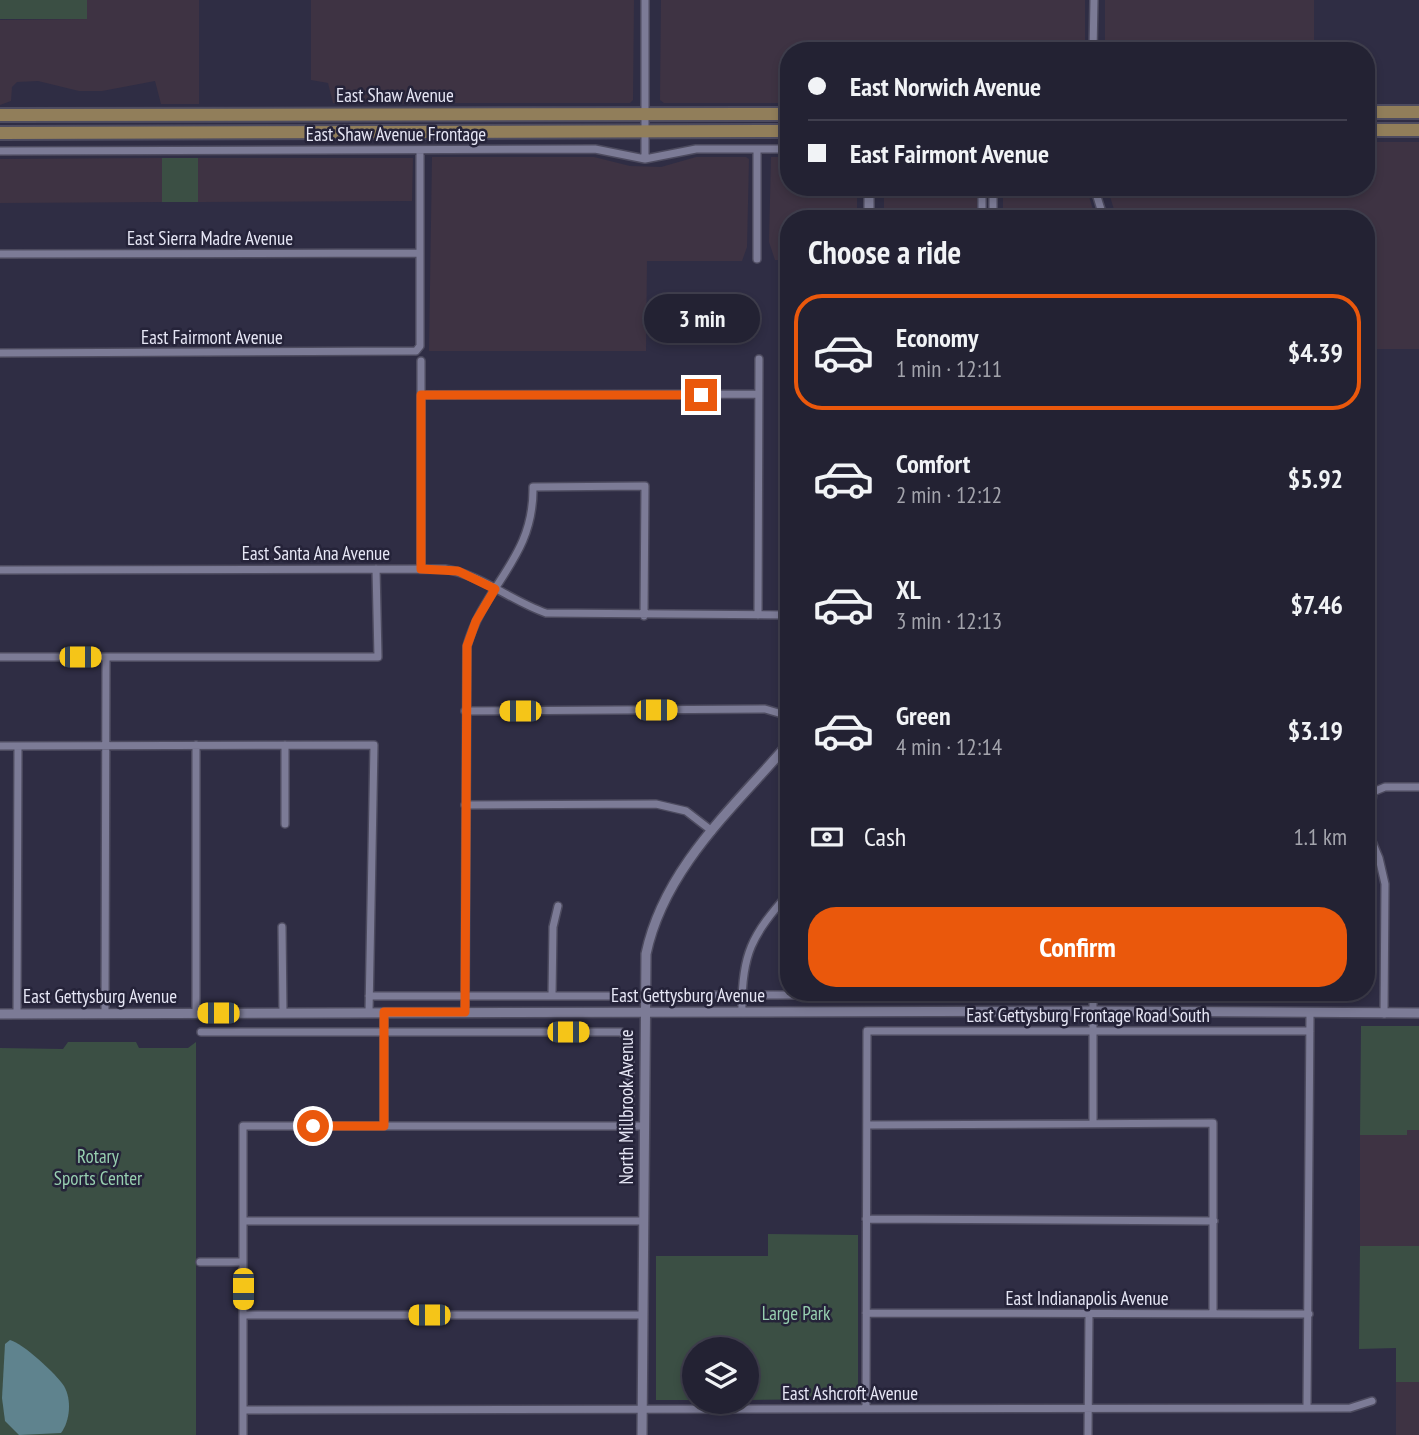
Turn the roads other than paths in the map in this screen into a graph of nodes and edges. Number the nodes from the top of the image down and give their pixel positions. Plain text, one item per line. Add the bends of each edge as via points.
1 (645, 0) edge
2 (1094, 0) edge
3 (1093, 42) edge
4 (1375, 112) edge
5 (1419, 112) edge
6 (780, 114) edge
7 (145, 115) junction
8 (240, 115) junction
9 (645, 115) junction
10 (0, 116) edge
11 (1375, 130) edge
12 (1419, 130) edge
13 (780, 131) edge
14 (0, 132) edge
15 (145, 132) junction
16 (645, 132) junction
17 (757, 149) junction
18 (780, 149) edge
19 (0, 150) edge
20 (420, 150) junction
21 (645, 159) junction
22 (420, 253) junction
23 (0, 254) edge
24 (757, 259) dead end
25 (0, 353) edge
26 (759, 359) dead end
27 (421, 361) dead end
28 (757, 394) junction
29 (421, 395) junction
30 (376, 569) junction
31 (421, 569) junction
32 (0, 570) edge
33 (495, 589) junction
34 (758, 615) junction
35 (780, 615) edge
36 (644, 616) junction
37 (0, 657) edge
38 (106, 657) junction
39 (465, 711) junction
40 (780, 713) edge
41 (106, 745) junction
42 (197, 745) junction
43 (285, 745) junction
44 (0, 746) edge
45 (18, 746) junction
46 (780, 753) edge
47 (1419, 787) edge
48 (1375, 791) edge
49 (465, 805) junction
50 (285, 824) dead end
51 (712, 831) junction
52 (1375, 847) edge
53 (780, 903) edge
54 (558, 906) dead end
55 (282, 927) dead end
56 (552, 995) junction
57 (662, 995) dead end
58 (742, 995) junction
59 (780, 995) edge
60 (369, 996) junction
61 (465, 996) junction
62 (619, 996) dead end
63 (1093, 1001) edge
64 (1093, 1011) junction
65 (369, 1012) junction
66 (384, 1012) junction
67 (465, 1012) junction
68 (742, 1012) junction
69 (196, 1013) junction
70 (283, 1013) junction
71 (643, 1013) junction
72 (1310, 1013) junction
73 (1419, 1013) edge
74 (0, 1014) edge
75 (18, 1014) junction
76 (105, 1014) junction
77 (1384, 1014) junction
78 (384, 1031) junction
79 (1094, 1031) junction
80 (1310, 1031) junction
81 (201, 1032) dead end
82 (628, 1036) joint
83 (1093, 1124) junction
84 (866, 1125) junction
85 (384, 1126) junction
86 (630, 1126) junction
87 (643, 1126) junction
88 (866, 1219) junction
89 (243, 1221) junction
90 (643, 1221) junction
91 (1214, 1221) junction
92 (200, 1262) dead end
93 (243, 1262) junction
94 (866, 1313) junction
95 (1213, 1313) junction
96 (1089, 1314) junction
97 (1309, 1314) junction
98 (243, 1315) junction
99 (642, 1315) junction
100 (1372, 1401) dead end
101 (1307, 1406) junction
102 (866, 1408) junction
103 (1089, 1408) junction
104 (243, 1410) junction
105 (642, 1410) junction
106 (243, 1435) edge
107 (642, 1435) edge
108 (1088, 1435) edge

1 - 9 street
2 - 3 street
4 - 5 main road
6 - 9 main road, East Shaw Avenue
7 - 8 main road, East Shaw Avenue
7 - 10 main road, East Shaw Avenue
7 - 14 main road via 131,124 28,125
8 - 9 main road, East Shaw Avenue
8 - 15 main road via 215,123 151,123
9 - 16 street
11 - 12 main road
13 - 16 main road, East Shaw Avenue
14 - 15 main road, East Shaw Avenue
15 - 16 main road, East Shaw Avenue
16 - 21 street
17 - 18 street, East Shaw Avenue Frontage
17 - 21 street, East Shaw Avenue Frontage via 696,149
17 - 24 street
19 - 20 street, East Shaw Avenue Frontage
20 - 21 street, East Shaw Avenue Frontage via 595,149
20 - 22 street
22 - 23 street, East Sierra Madre Avenue
22 - 25 street, East Fairmont Avenue via 420,346 413,352
26 - 28 street
27 - 29 street
28 - 29 street
28 - 34 street
29 - 31 street
30 - 31 street, East Santa Ana Avenue
30 - 32 street, East Santa Ana Avenue
30 - 38 street via 378,657
31 - 33 street, East Santa Ana Avenue via 458,571
33 - 36 street, East Santa Ana Avenue via 546,613
33 - 36 street via 530,526 533,487 645,486
33 - 39 street via 467,646
34 - 35 street, East Santa Ana Avenue
34 - 36 street, East Santa Ana Avenue
37 - 38 street
38 - 41 street
39 - 40 street via 765,709
39 - 49 street
41 - 42 street
41 - 45 street
41 - 76 street
42 - 43 street
42 - 69 street
43 - 50 street
43 - 60 street via 374,745
44 - 45 street
45 - 75 street
46 - 51 street, North Millbrook Avenue
47 - 48 street
49 - 51 street via 656,804 685,811
49 - 61 street
51 - 71 street, North Millbrook Avenue via 677,876 655,918 646,954
52 - 77 street via 1385,884
53 - 58 street via 750,943
54 - 56 street via 553,927
55 - 70 street
56 - 61 street, East Gettysburg Avenue
56 - 62 street, East Gettysburg Avenue
57 - 58 street
58 - 59 street
58 - 68 street
60 - 61 street, East Gettysburg Avenue
60 - 65 street
61 - 67 street
63 - 64 street
64 - 68 street, East Gettysburg Avenue
64 - 72 street, East Gettysburg Avenue
64 - 79 street
65 - 66 street, East Gettysburg Avenue
65 - 70 street, East Gettysburg Avenue
66 - 67 street, East Gettysburg Avenue
66 - 78 street
67 - 71 street, East Gettysburg Avenue
68 - 71 street, East Gettysburg Avenue
69 - 70 street, East Gettysburg Avenue
69 - 76 street, East Gettysburg Avenue
71 - 87 street, North Millbrook Avenue
72 - 77 street, East Gettysburg Avenue
72 - 80 street
73 - 77 street, East Gettysburg Avenue
74 - 75 street, East Gettysburg Avenue
75 - 76 street, East Gettysburg Avenue
78 - 81 street, East Gettysburg Avenue
78 - 82 street, East Gettysburg Avenue via 621,1032
78 - 85 street
79 - 80 street, East Gettysburg Frontage Road South
79 - 83 street
79 - 84 street, East Gettysburg Frontage Road South via 867,1031
80 - 97 street
82 - 86 street, North Millbrook Avenue
83 - 84 street
83 - 91 street via 1213,1123
84 - 88 street
85 - 86 street
85 - 89 street via 243,1126
86 - 87 street
87 - 90 street, North Millbrook Avenue
88 - 91 street
88 - 94 street
89 - 90 street
89 - 93 street
90 - 99 street, North Millbrook Avenue
91 - 95 street
92 - 93 street
93 - 98 street
94 - 96 street, East Indianapolis Avenue
94 - 102 street
95 - 96 street, East Indianapolis Avenue
95 - 97 street, East Indianapolis Avenue
96 - 103 street
97 - 101 street
98 - 99 street
98 - 104 street
99 - 105 street, North Millbrook Avenue
100 - 101 street, East Ashcroft Avenue via 1350,1408
101 - 103 street, East Ashcroft Avenue
102 - 103 street, East Ashcroft Avenue
102 - 105 street, East Ashcroft Avenue
103 - 108 street
104 - 105 street, East Ashcroft Avenue
104 - 106 street
105 - 107 street, North Millbrook Avenue

